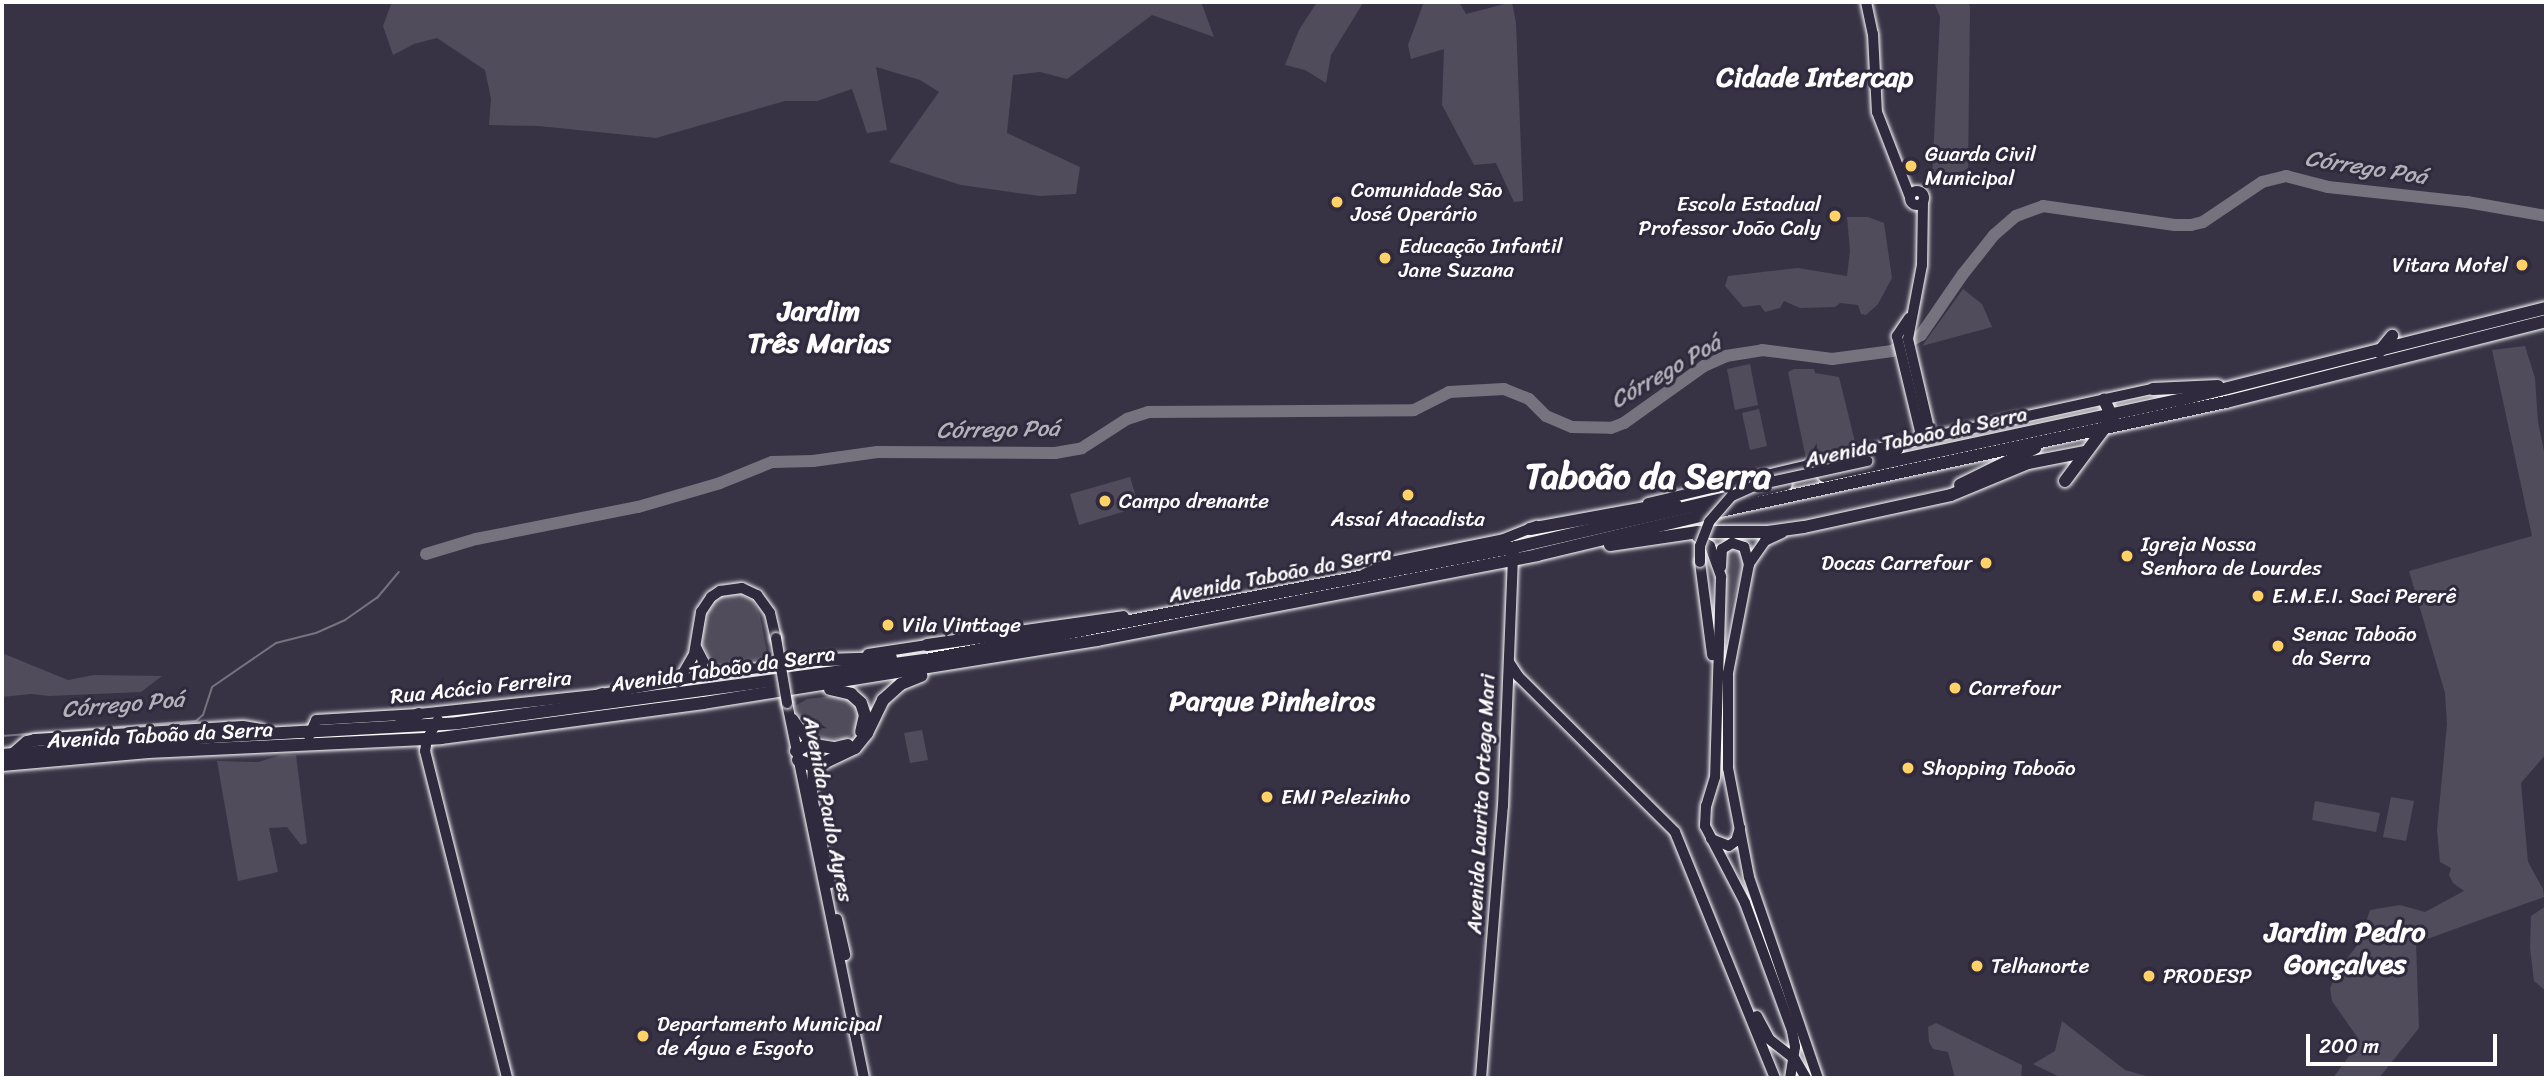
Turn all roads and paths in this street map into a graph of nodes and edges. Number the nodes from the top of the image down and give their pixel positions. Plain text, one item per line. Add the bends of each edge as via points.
1 (1866, 2) edge
2 (2546, 308) edge
3 (2546, 321) edge
4 (2546, 327) edge
5 (2392, 336) dead end
6 (2492, 336) junction
7 (2379, 352) junction
8 (2233, 387) junction
9 (2153, 389) joint
10 (2104, 399) junction
11 (2111, 415) junction
12 (2105, 428) junction
13 (1922, 439) junction
14 (2045, 441) junction
15 (2084, 452) junction
16 (2056, 458) junction
17 (1928, 500) junction
18 (1697, 505) junction
19 (1804, 527) junction
20 (1525, 531) junction
21 (1684, 534) junction
22 (1578, 546) junction
23 (1516, 547) junction
24 (1511, 560) junction
25 (1749, 564) junction
26 (1721, 577) junction
27 (1359, 578) junction
28 (1183, 613) junction
29 (927, 645) joint
30 (696, 647) junction
31 (1507, 659) junction
32 (823, 660) junction
33 (926, 660) junction
34 (702, 661) junction
35 (951, 665) junction
36 (719, 673) junction
37 (699, 677) junction
38 (1716, 679) junction
39 (678, 682) junction
40 (1528, 684) junction
41 (809, 687) junction
42 (1510, 691) junction
43 (602, 694) junction
44 (1537, 695) junction
45 (788, 707) junction
46 (443, 711) junction
47 (547, 712) junction
48 (419, 714) junction
49 (435, 725) junction
50 (394, 728) junction
51 (310, 733) junction
52 (422, 742) junction
53 (811, 744) junction
54 (305, 746) junction
55 (797, 756) junction
56 (6, 760) edge
57 (815, 767) junction
58 (1741, 827) junction
59 (1711, 839) junction
60 (848, 990) junction
61 (1789, 1025) junction
62 (1763, 1038) junction
63 (1795, 1059) junction
64 (507, 1078) edge
65 (864, 1078) edge
66 (871, 1078) edge
67 (1481, 1078) edge
68 (1775, 1078) edge
69 (1790, 1078) edge
70 (1806, 1078) edge
71 (1818, 1078) edge

1 - 13 main road via 1873,34 1877,113 1916,198 1922,222 1919,289 1905,337
2 - 7 highway, Avenida Taboão da Serra
3 - 6 highway, Avenida Taboão da Serra
4 - 6 highway
5 - 7 highway
6 - 12 highway, Avenida Taboão da Serra
7 - 8 highway, Avenida Taboão da Serra
8 - 9 highway
8 - 11 highway, Avenida Taboão da Serra
9 - 10 main road
10 - 11 highway
10 - 13 main road
11 - 12 highway
11 - 18 highway, Avenida Taboão da Serra
12 - 14 highway, Avenida Taboão da Serra
12 - 15 highway
13 - 20 main road
13 - 38 main road, bridge via 1867,461 1757,485 1732,496 1709,522 1700,546 1700,562
14 - 17 highway
14 - 22 highway, Avenida Taboão da Serra
15 - 16 highway
15 - 16 highway via 2065,481
16 - 17 highway via 2028,463 1968,490
17 - 19 highway
18 - 20 highway via 1655,506
18 - 23 highway, Avenida Taboão da Serra
19 - 21 highway
19 - 25 main road via 1765,541
20 - 23 main road, Avenida Laurita Ortega Mari
20 - 27 main road via 1391,562
21 - 22 highway
21 - 26 main road via 1708,543
22 - 24 highway, Avenida Taboão da Serra
23 - 24 main road, Avenida Laurita Ortega Mari
23 - 27 highway, Avenida Taboão da Serra
24 - 31 main road, Avenida Laurita Ortega Mari
24 - 35 highway, Avenida Taboão da Serra
25 - 26 main road via 1744,547 1732,543 1721,553
25 - 58 main road via 1728,673 1728,776
26 - 38 main road
27 - 28 highway, Avenida Taboão da Serra
28 - 29 highway via 1105,618
28 - 33 highway, Avenida Taboão da Serra
29 - 32 main road, Rua Acácio Ferreira
30 - 34 main road
30 - 39 main road
30 - 45 main road, bridge via 701,611 711,597 731,588 747,589 762,599 770,613
31 - 40 main road
31 - 42 main road, Avenida Laurita Ortega Mari
32 - 33 highway
32 - 36 main road, Rua Acácio Ferreira
33 - 47 highway, Avenida Taboão da Serra
34 - 36 main road
34 - 37 main road
35 - 41 highway, Avenida Taboão da Serra
35 - 57 highway via 901,684 883,700 855,748
36 - 37 main road, Rua Acácio Ferreira
37 - 39 main road, Rua Acácio Ferreira
38 - 59 main road via 1715,777 1704,817
39 - 43 main road, Rua Acácio Ferreira
40 - 42 main road via 1515,683
40 - 44 main road
41 - 52 highway, Avenida Taboão da Serra
41 - 53 highway via 852,694 865,715 859,735 848,745
42 - 44 main road
42 - 67 main road, Avenida Laurita Ortega Mari
43 - 46 main road, Rua Acácio Ferreira
43 - 47 highway
44 - 62 main road via 1675,832
45 - 53 main road, Avenida Paulo Ayres
45 - 55 main road, Avenida Paulo Ayres
46 - 48 main road, Rua Acácio Ferreira
46 - 49 main road
47 - 49 highway, Avenida Taboão da Serra
48 - 50 highway
48 - 51 main road, Rua Acácio Ferreira via 316,720
49 - 50 highway, Avenida Taboão da Serra
49 - 52 main road
50 - 51 highway, Avenida Taboão da Serra
51 - 54 main road, Rua Acácio Ferreira
51 - 56 highway, Avenida Taboão da Serra
52 - 54 highway, Avenida Taboão da Serra
52 - 64 main road
53 - 55 highway
53 - 57 main road, Avenida Paulo Ayres
54 - 56 highway, Avenida Taboão da Serra
55 - 57 highway
55 - 60 main road, Avenida Paulo Ayres
57 - 60 main road, Avenida Paulo Ayres via 812,797
58 - 59 main road via 1729,846
58 - 71 main road via 1749,877
59 - 61 main road via 1745,903
60 - 65 main road, Avenida Paulo Ayres
60 - 66 main road, Avenida Paulo Ayres
61 - 62 main road via 1785,1040
61 - 63 main road
62 - 63 main road
62 - 68 main road
63 - 69 main road
63 - 70 main road

